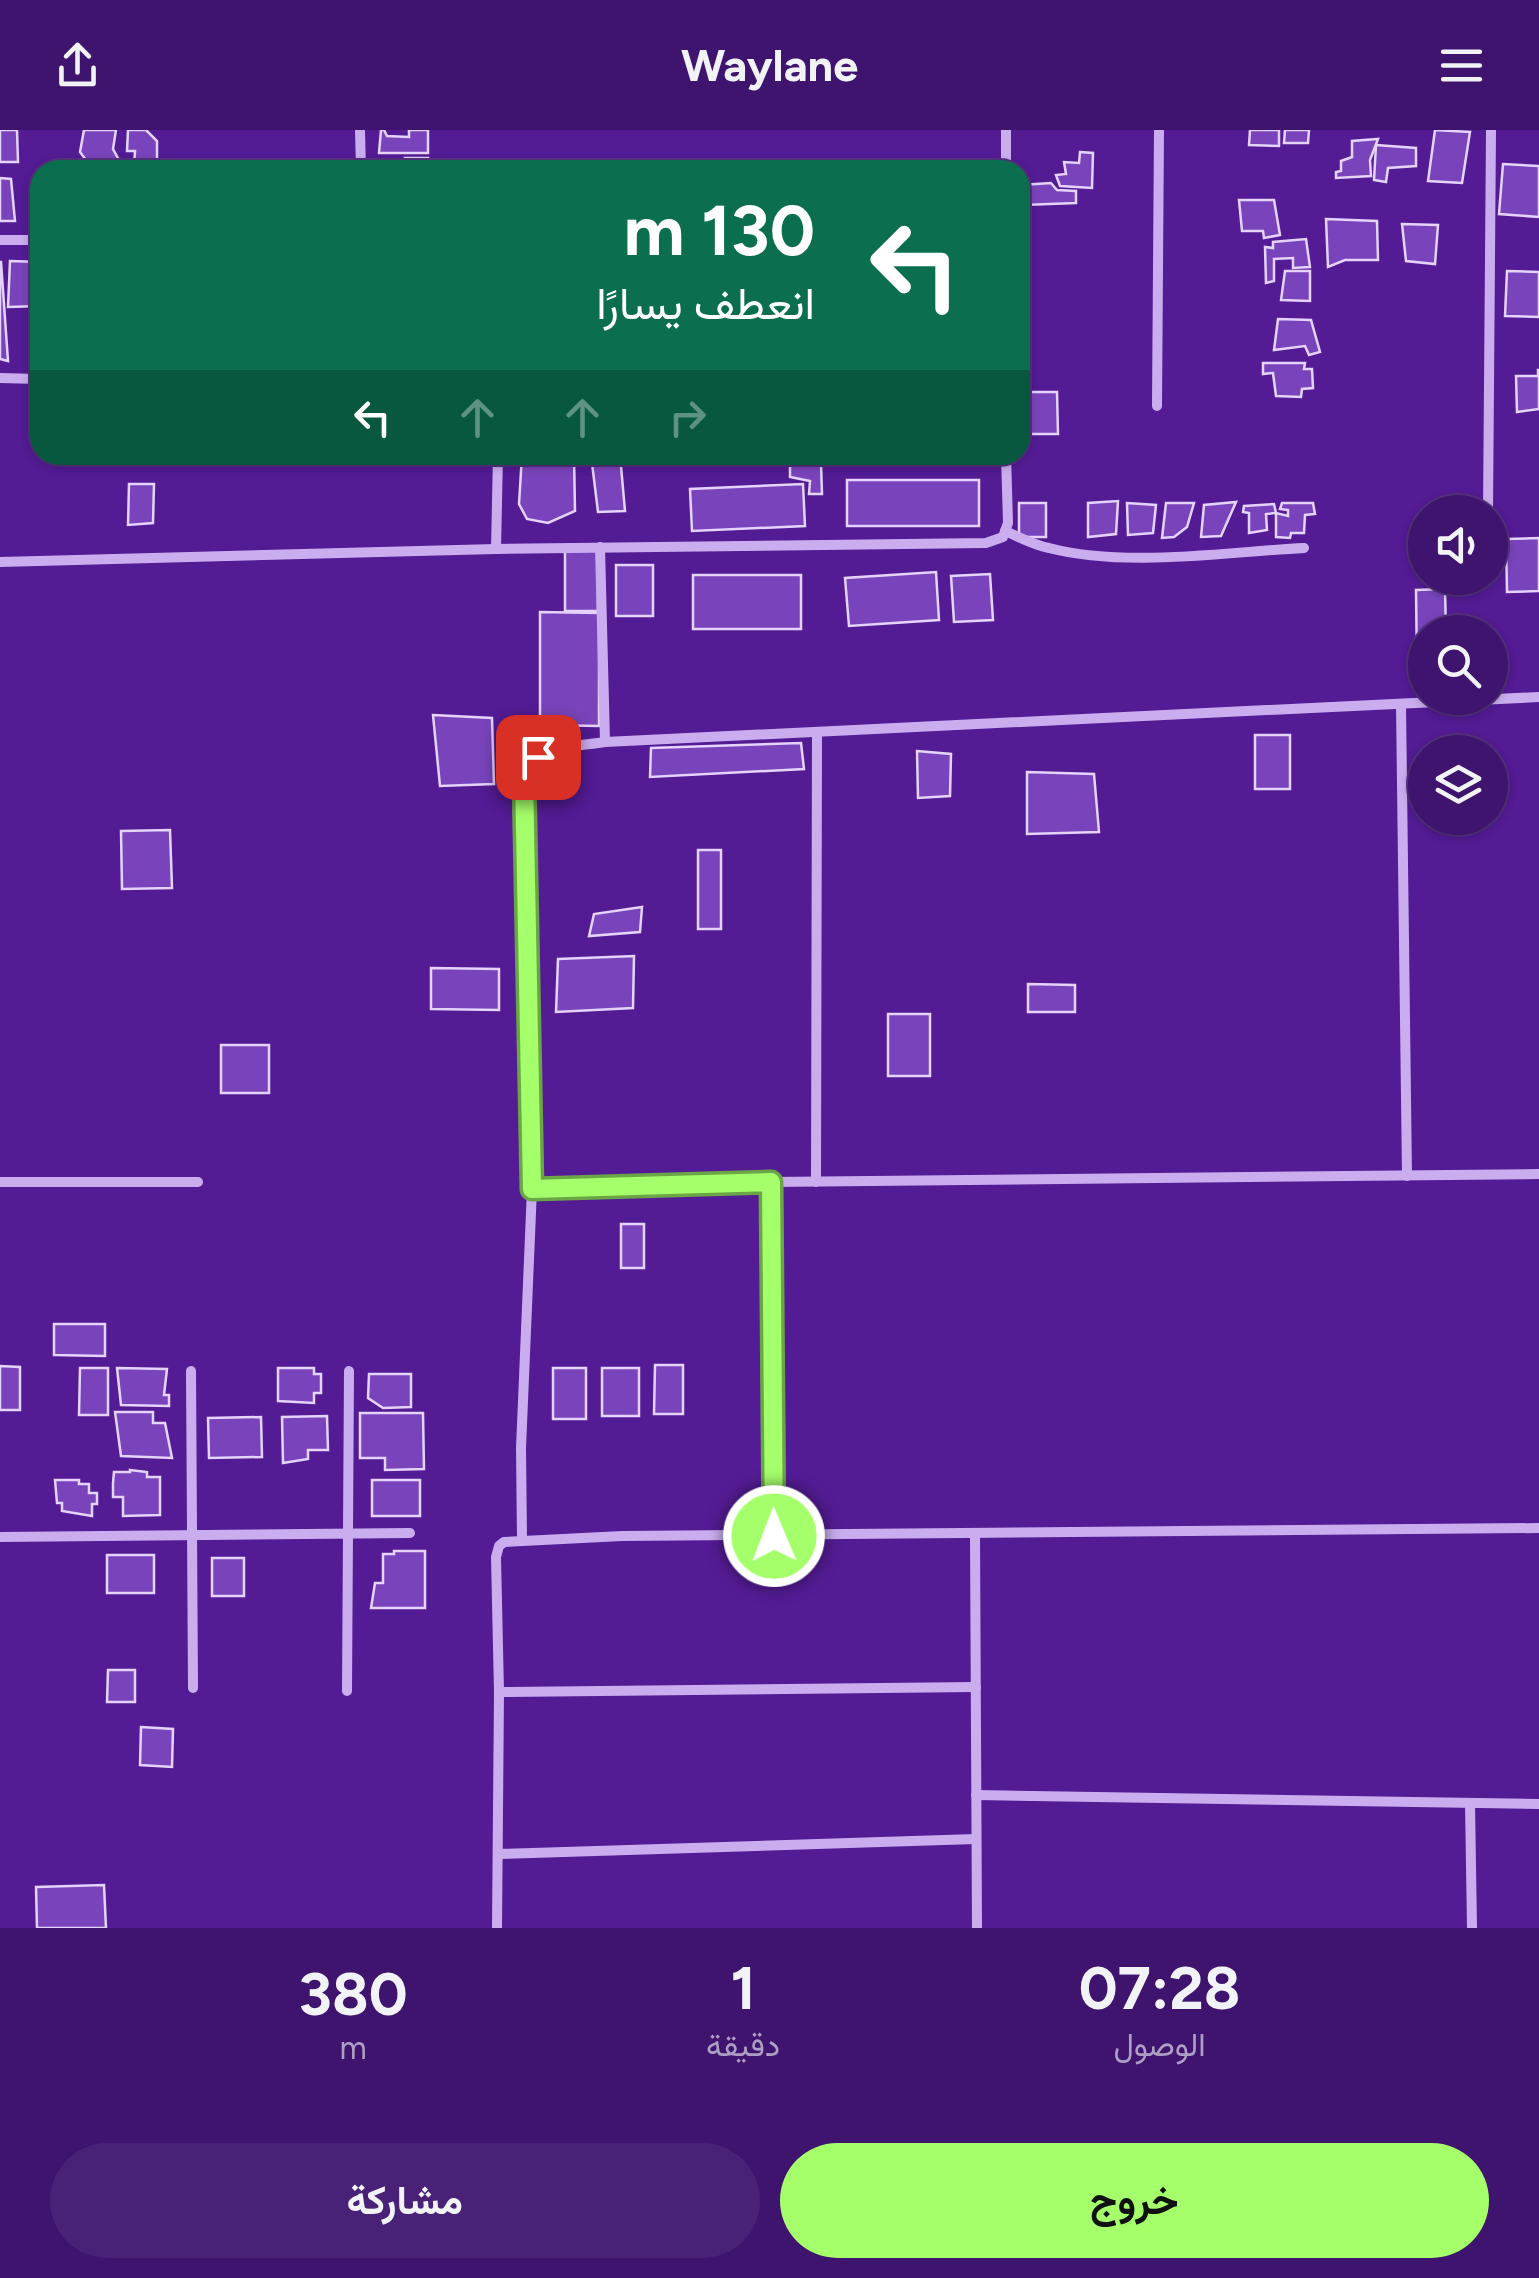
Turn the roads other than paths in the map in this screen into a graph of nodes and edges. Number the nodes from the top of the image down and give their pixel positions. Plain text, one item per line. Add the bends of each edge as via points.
1 (360, 130) edge
2 (1006, 130) edge
3 (1158, 130) edge
4 (1491, 130) edge
5 (362, 160) edge
6 (1006, 160) edge
7 (0, 240) edge
8 (30, 240) edge
9 (0, 378) edge
10 (30, 378) edge
11 (1156, 406) dead end
12 (498, 465) edge
13 (1006, 465) edge
14 (1488, 495) edge
15 (1005, 531) junction
16 (600, 547) junction
17 (1304, 548) dead end
18 (496, 549) junction
19 (0, 562) edge
20 (1539, 698) edge
21 (1401, 705) junction
22 (816, 732) junction
23 (605, 742) junction
24 (1539, 1174) edge
25 (1407, 1176) junction
26 (0, 1182) edge
27 (198, 1182) dead end
28 (771, 1182) junction
29 (816, 1182) junction
30 (532, 1189) junction
31 (349, 1370) dead end
32 (190, 1372) dead end
33 (1539, 1528) edge
34 (348, 1533) junction
35 (410, 1533) dead end
36 (192, 1534) junction
37 (975, 1534) junction
38 (774, 1536) junction
39 (0, 1537) edge
40 (522, 1539) junction
41 (976, 1687) junction
42 (192, 1688) dead end
43 (347, 1691) dead end
44 (499, 1692) junction
45 (976, 1796) junction
46 (1470, 1803) junction
47 (1539, 1804) edge
48 (976, 1839) junction
49 (498, 1854) junction
50 (497, 1928) edge
51 (977, 1928) edge
52 (1472, 1928) edge

1 - 5 street
2 - 6 street
3 - 11 street
4 - 14 street
7 - 8 street
9 - 10 street
12 - 18 street
13 - 15 street
15 - 16 street via 986,543
15 - 17 street via 1048,548 1090,554
16 - 18 street
16 - 23 street
18 - 19 street
20 - 21 street
21 - 22 street
21 - 25 street
22 - 23 street
22 - 29 street
23 - 30 street via 549,750 524,777
24 - 25 street
25 - 29 street
26 - 27 street
28 - 29 street
28 - 30 street
28 - 38 street
30 - 40 street
31 - 34 street
32 - 36 street
33 - 37 street
34 - 35 street
34 - 36 street
34 - 43 street
36 - 39 street
36 - 42 street
37 - 38 street
37 - 41 street
38 - 40 street
40 - 44 street via 504,1542 497,1551
41 - 44 street
41 - 45 street
44 - 49 street
45 - 46 street
45 - 48 street
46 - 47 street
46 - 52 street
48 - 49 street
48 - 51 street
49 - 50 street

